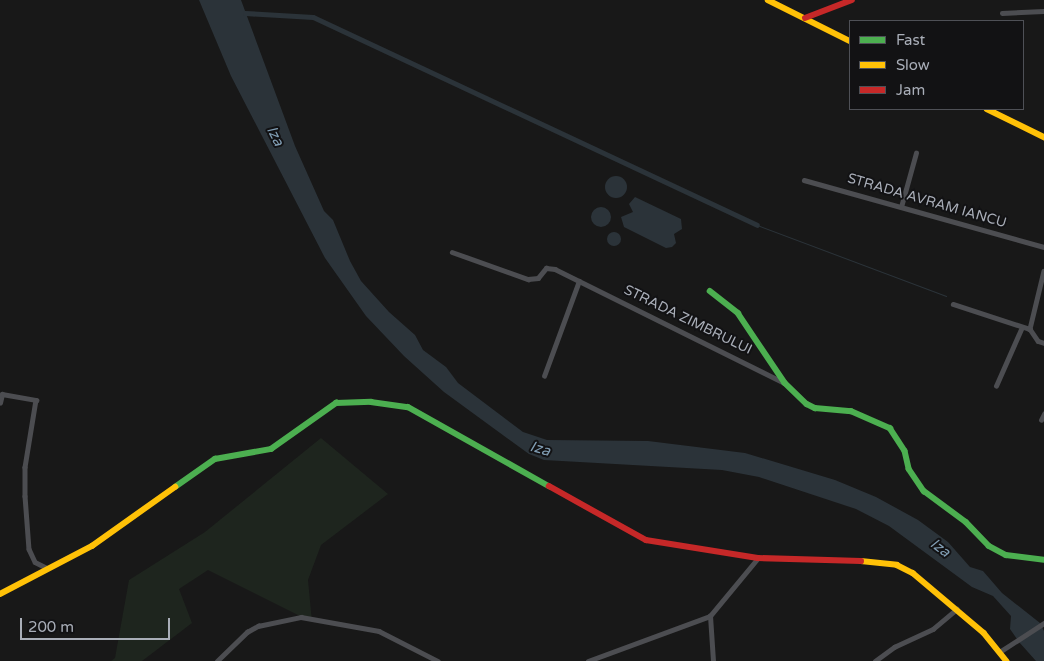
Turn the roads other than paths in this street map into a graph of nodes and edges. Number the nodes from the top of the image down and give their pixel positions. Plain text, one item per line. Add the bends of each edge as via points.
1 (768, 0) edge
2 (852, 0) edge
3 (1044, 11) edge
4 (1002, 13) dead end
5 (805, 18) junction
6 (849, 40) edge
7 (989, 110) edge
8 (1044, 137) edge
9 (916, 153) dead end
10 (804, 180) dead end
11 (901, 207) junction
12 (1044, 247) edge
13 (452, 252) dead end
14 (1044, 271) edge
15 (580, 281) junction
16 (710, 291) dead end
17 (1038, 292) junction
18 (1044, 294) edge
19 (953, 304) dead end
20 (1022, 327) junction
21 (1030, 329) junction
22 (1044, 343) edge
23 (544, 376) dead end
24 (785, 382) junction
25 (996, 386) dead end
26 (0, 403) edge
27 (1044, 414) edge
28 (1041, 420) dead end
29 (758, 558) junction
30 (1044, 560) edge
31 (47, 568) junction
32 (0, 594) edge
33 (957, 609) junction
34 (710, 616) junction
35 (1044, 623) edge
36 (1001, 651) junction
37 (217, 661) edge
38 (438, 661) edge
39 (588, 661) edge
40 (713, 661) edge
41 (875, 661) edge
42 (1007, 661) edge

1 - 5 street
2 - 5 street
3 - 4 street
5 - 6 street
7 - 8 street
9 - 11 street
10 - 11 street, STRADA AVRAM IANCU
11 - 12 street, STRADA AVRAM IANCU
13 - 15 street, STRADA ZIMBRULUI via 528,280 538,278 551,268
14 - 17 street
15 - 23 street
15 - 24 street, STRADA ZIMBRULUI
16 - 24 street, STRADA ZIMBRULUI via 738,312
17 - 18 street
17 - 21 street
19 - 20 street
20 - 21 street
20 - 25 street
21 - 22 street via 1038,341
24 - 30 street, STRADA ZIMBRULUI via 814,408 851,411 890,428 901,443 909,469 924,491 966,522 988,546 1006,555
26 - 31 street via 2,394 36,400 25,467 25,496 30,549 36,562
27 - 28 street
29 - 31 street via 646,540 408,407 371,402 336,403 271,449 215,459 92,546
29 - 33 street via 888,562 913,573
29 - 34 street
31 - 32 street
33 - 36 street
33 - 41 street via 933,629 894,647
34 - 39 street
34 - 40 street
35 - 36 street
36 - 42 street
37 - 38 street via 247,632 258,626 302,617 379,631

